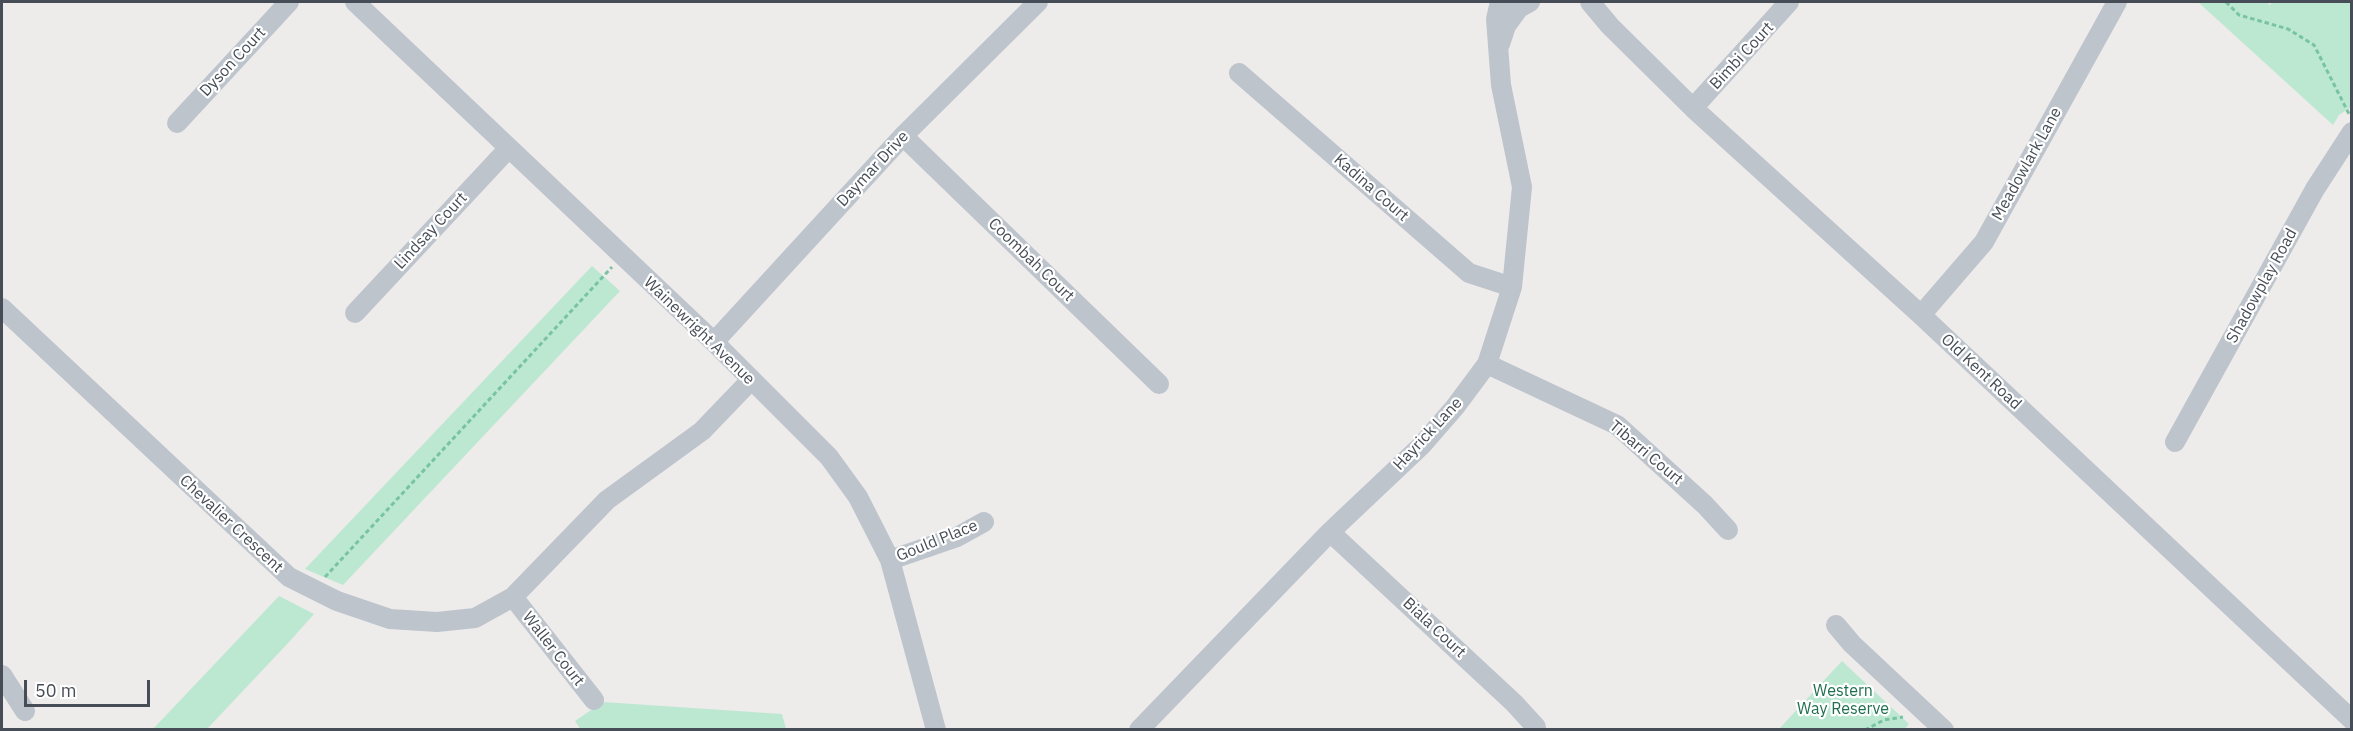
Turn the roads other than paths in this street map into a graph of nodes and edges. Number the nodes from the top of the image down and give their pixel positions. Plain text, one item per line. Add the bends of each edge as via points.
1 (289, 2) edge
2 (1038, 2) edge
3 (1500, 2) edge
4 (1530, 2) edge
5 (1573, 2) edge
6 (1590, 2) edge
7 (1789, 2) edge
8 (2117, 2) edge
9 (365, 5) edge
10 (1610, 26) junction
11 (1499, 48) junction
12 (1239, 73) dead end
13 (1693, 108) junction
14 (177, 123) dead end
15 (2352, 132) edge
16 (903, 136) junction
17 (508, 149) junction
18 (1512, 287) junction
19 (2, 308) edge
20 (355, 313) dead end
21 (1921, 315) junction
22 (714, 342) junction
23 (1487, 364) junction
24 (751, 380) junction
25 (1159, 384) dead end
26 (2175, 442) dead end
27 (984, 522) dead end
28 (1728, 530) dead end
29 (1330, 532) junction
30 (890, 560) junction
31 (513, 597) junction
32 (1836, 625) dead end
33 (2, 675) edge
34 (594, 700) dead end
35 (25, 711) dead end
36 (2352, 720) edge
37 (1536, 727) dead end
38 (936, 729) edge
39 (1139, 729) edge
40 (1944, 729) edge

1 - 14 street, Dyson Court
2 - 16 street, Daymar Drive
3 - 11 street, Hayrick Lane via 1496,19
4 - 11 street, Hayrick Lane via 1519,8 1506,26
5 - 10 street, Old Kent Road
6 - 10 street, Old Kent Road
7 - 13 street, Bimbi Court
8 - 21 street, Meadowlark Lane via 1984,242
9 - 17 street, Wainewright Avenue
10 - 13 street, Old Kent Road
11 - 18 street, Hayrick Lane via 1501,85 1522,187
12 - 18 street, Kadina Court via 1469,273
13 - 21 street, Old Kent Road
15 - 26 street, Shadowplay Road via 2315,189
16 - 22 street, Daymar Drive
16 - 25 street, Coombah Court
17 - 20 street, Lindsay Court
17 - 22 street, Wainewright Avenue
18 - 23 street, Hayrick Lane
19 - 31 street, Chevalier Crescent via 289,577 337,601 390,619 437,622 475,618
21 - 36 street, Old Kent Road
22 - 24 street, Wainewright Avenue
23 - 28 street, Tibarri Court via 1617,425
23 - 29 street, Hayrick Lane via 1422,445
24 - 30 street, Wainewright Avenue via 829,457 858,497
24 - 31 street, Chevalier Crescent via 702,431 607,500
27 - 30 street, Gould Place via 957,537
29 - 37 street, Biala Court
29 - 39 street, Hayrick Lane
30 - 38 street, Wainewright Avenue
31 - 34 street, Waller Court
32 - 40 street
33 - 35 street

